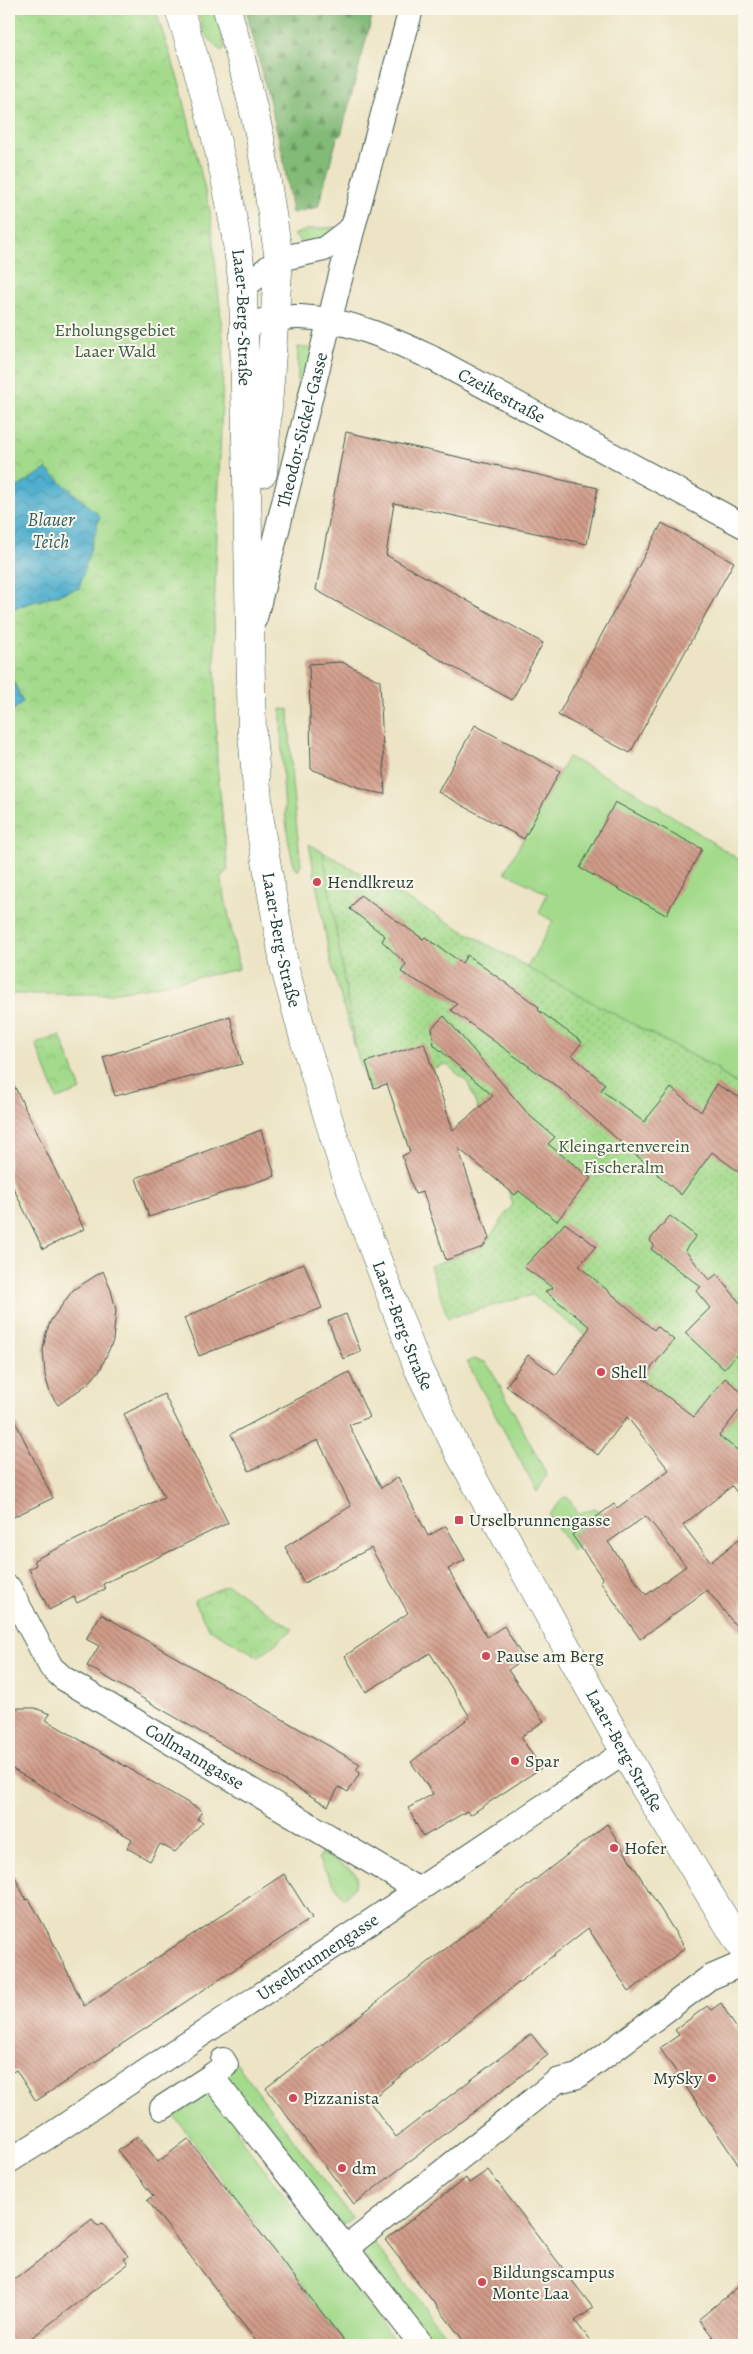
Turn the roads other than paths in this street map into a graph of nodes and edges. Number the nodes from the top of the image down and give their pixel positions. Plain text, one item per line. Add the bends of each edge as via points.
1 (179, 9) edge
2 (227, 9) edge
3 (411, 9) edge
4 (353, 227) junction
5 (279, 259) junction
6 (243, 288) junction
7 (275, 318) junction
8 (330, 321) junction
9 (244, 325) junction
10 (744, 526) edge
11 (251, 634) junction
12 (9, 1588) edge
13 (625, 1752) junction
14 (417, 1889) junction
15 (744, 1951) edge
16 (744, 1963) edge
17 (162, 2108) dead end
18 (9, 2161) edge
19 (346, 2248) junction
20 (422, 2345) edge

1 - 6 main road, Laaer-Berg-Straße via 202,77 221,152
2 - 5 main road, Laaer-Berg-Straße via 260,137
3 - 4 street, Theodor-Sickel-Gasse
4 - 5 street via 324,249
4 - 8 street, Theodor-Sickel-Gasse
5 - 6 street
5 - 7 main road, Laaer-Berg-Straße
6 - 9 main road, Laaer-Berg-Straße
7 - 8 street, Czeikestraße
7 - 9 street, Czeikestraße
7 - 11 main road, Laaer-Berg-Straße
8 - 10 street, Czeikestraße via 385,336 432,358
8 - 11 street, Theodor-Sickel-Gasse
9 - 11 main road, Laaer-Berg-Straße
11 - 13 main road, Laaer-Berg-Straße via 252,734 261,832 283,960 348,1182 418,1368 459,1453
12 - 14 street, Collmanngasse via 51,1667 62,1678
13 - 14 street, Urselbrunnengasse
13 - 15 main road, Laaer-Berg-Straße
14 - 18 street, Urselbrunnengasse
16 - 19 street via 709,1978 578,2076 557,2081
17 - 19 street via 217,2068
19 - 20 street

